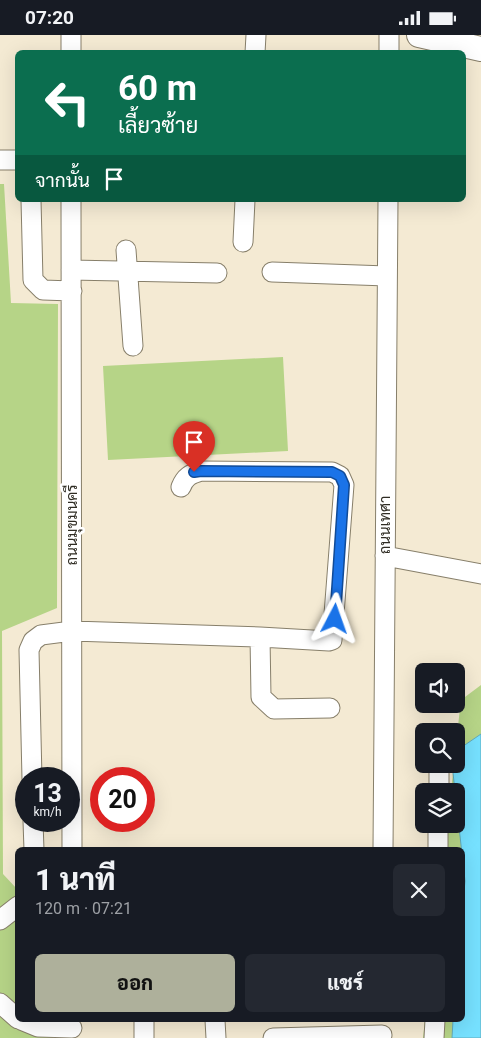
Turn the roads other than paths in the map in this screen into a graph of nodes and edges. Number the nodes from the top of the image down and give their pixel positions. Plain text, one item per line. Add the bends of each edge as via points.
1 (71, 35) edge
2 (256, 35) edge
3 (389, 35) edge
4 (420, 35) edge
5 (479, 44) edge
6 (71, 50) edge
7 (255, 50) edge
8 (389, 50) edge
9 (0, 160) edge
10 (15, 160) edge
11 (31, 202) edge
12 (71, 202) edge
13 (245, 202) edge
14 (388, 202) edge
15 (243, 242) dead end
16 (126, 250) dead end
17 (71, 270) junction
18 (128, 271) junction
19 (272, 272) dead end
20 (217, 273) dead end
21 (388, 276) junction
22 (72, 291) junction
23 (133, 346) dead end
24 (181, 487) dead end
25 (385, 556) junction
26 (481, 573) edge
27 (72, 631) junction
28 (260, 637) junction
29 (330, 708) dead end
30 (32, 767) edge
31 (33, 832) edge
32 (438, 833) edge
33 (34, 847) edge
34 (72, 847) edge
35 (383, 847) edge
36 (438, 847) edge
37 (15, 908) edge
38 (0, 920) edge
39 (0, 1003) edge
40 (15, 1018) edge
41 (144, 1022) edge
42 (215, 1022) edge
43 (435, 1022) edge
44 (22, 1025) edge
45 (72, 1029) edge
46 (382, 1031) edge
47 (144, 1038) edge
48 (216, 1038) edge
49 (273, 1038) edge
50 (434, 1038) edge

1 - 6 street
2 - 7 street
3 - 8 street
4 - 5 main road
9 - 10 street
11 - 22 street via 33,280 43,289
12 - 17 street, ถนนมุขมนครี
13 - 15 street
14 - 21 street, ถนนเทศา
16 - 18 street
17 - 18 street
17 - 22 street, ถนนมุขมนครี
18 - 20 street
18 - 23 street
19 - 21 street
21 - 25 street, ถนนเทศา
22 - 27 street, ถนนมุขมนครี
24 - 28 street via 185,478 201,471 332,472 343,481 332,640
25 - 26 street
25 - 35 street, ถนนเทศา
27 - 28 street
27 - 30 street via 41,635 29,650
27 - 34 street, ถนนมุขมนครี
28 - 29 street via 261,697 274,709
31 - 33 street
32 - 36 street
37 - 38 street
39 - 40 street
41 - 47 street
42 - 48 street
43 - 50 street
44 - 45 street
46 - 49 street

